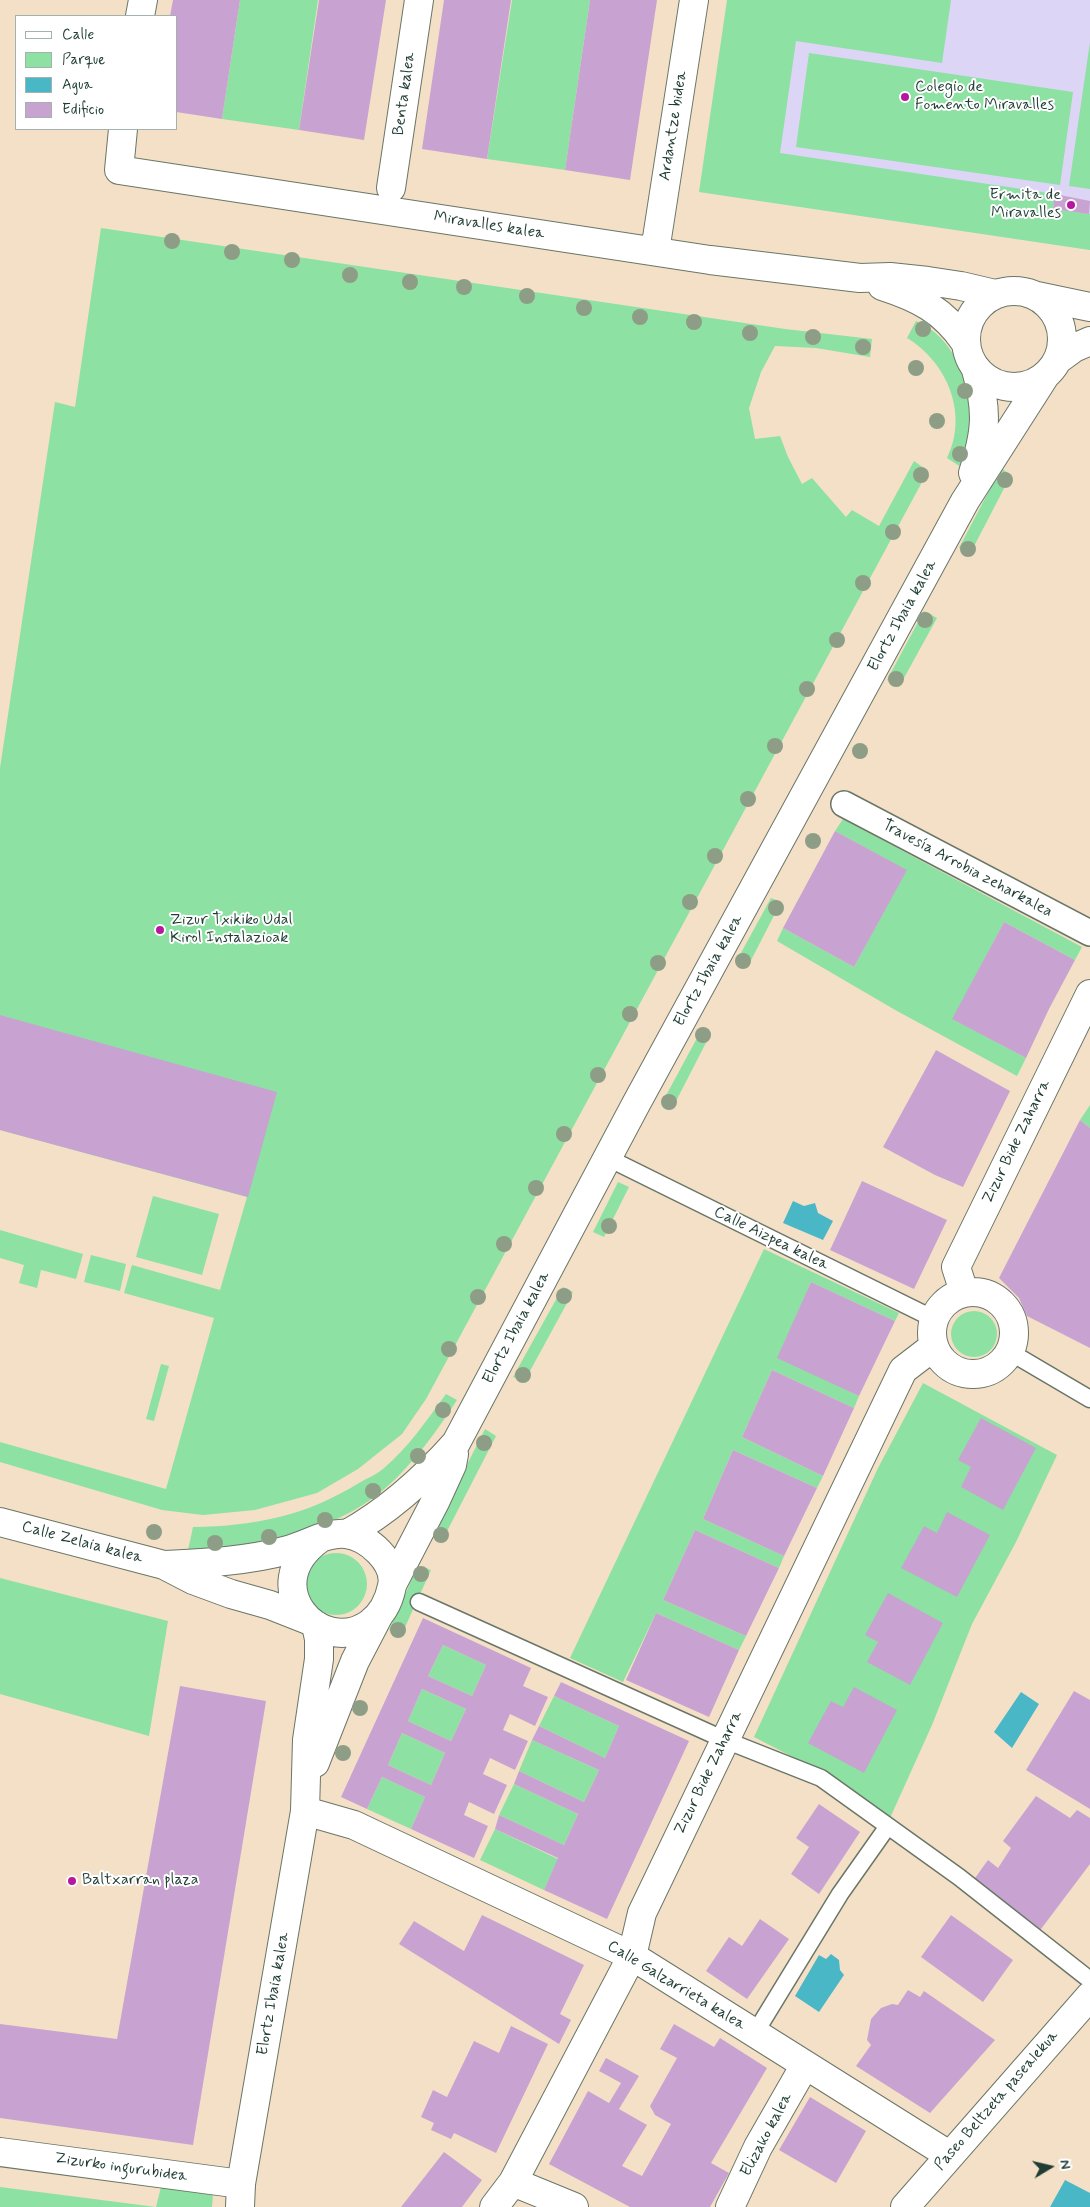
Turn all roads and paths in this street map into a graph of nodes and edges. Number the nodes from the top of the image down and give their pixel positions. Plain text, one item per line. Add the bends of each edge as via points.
1 (142, 0) edge
2 (419, 0) edge
3 (694, 0) edge
4 (140, 15) edge
5 (123, 130) edge
6 (391, 188) dead end
7 (655, 251) junction
8 (860, 278) junction
9 (995, 294) junction
10 (1037, 296) junction
11 (1090, 307) edge
12 (1090, 341) edge
13 (965, 342) junction
14 (1052, 368) junction
15 (976, 370) junction
16 (965, 501) junction
17 (844, 804) dead end
18 (1090, 934) edge
19 (1090, 994) edge
20 (608, 1158) junction
21 (964, 1292) junction
22 (934, 1319) junction
23 (933, 1347) junction
24 (1010, 1352) junction
25 (1090, 1399) edge
26 (456, 1443) junction
27 (0, 1522) edge
28 (347, 1534) junction
29 (318, 1540) junction
30 (164, 1565) junction
31 (393, 1583) junction
32 (419, 1602) dead end
33 (381, 1613) junction
34 (312, 1622) junction
35 (725, 1740) junction
36 (307, 1780) junction
37 (305, 1811) junction
38 (888, 1826) junction
39 (632, 1956) junction
40 (1090, 1980) edge
41 (1090, 1996) edge
42 (755, 2034) junction
43 (805, 2064) junction
44 (0, 2152) edge
45 (949, 2155) junction
46 (513, 2182) junction
47 (241, 2196) edge
48 (494, 2207) edge
49 (574, 2207) edge
50 (730, 2207) edge
51 (905, 2207) edge

1 - 4 street
2 - 6 street, Benta kalea
3 - 7 street, Ardantze bidea
5 - 7 street, Miravalles kalea via 119,170
7 - 8 street, Miravalles kalea
8 - 9 street, Miravalles kalea via 928,281
8 - 13 street, Miravalles kalea via 908,294 936,310 954,326
9 - 10 street via 1023,291
9 - 13 street via 973,313
10 - 11 street
10 - 14 street via 1057,318 1062,333
12 - 14 street via 1074,348
13 - 15 street
14 - 15 street via 1031,385 1015,388 1000,386
14 - 16 street, Elortz Ibaia kalea
15 - 16 street, Elortz Ibaia kalea via 985,427
16 - 20 street, Elortz Ibaia kalea
17 - 18 street, Travesía Arrobia zeharkalea
19 - 21 street, Zizur Bide Zaharra via 956,1267
20 - 22 lane, Calle Aizpea kalea
20 - 26 street, Elortz Ibaia kalea
21 - 22 street via 951,1298
21 - 24 street via 990,1295 1010,1313 1014,1340
22 - 23 street via 931,1332
23 - 24 street via 950,1368 963,1374 977,1375 1002,1364
23 - 35 street, Zizur Bide Zaharra via 903,1370
24 - 25 lane
26 - 28 street, Elortz Ibaia kalea via 428,1474 372,1520
26 - 31 street, Elortz Ibaia kalea via 452,1465
27 - 30 street, Calle Zelaia kalea
28 - 29 street via 332,1534
28 - 31 street via 374,1546 383,1556
29 - 30 street, Calle Zelaia kalea via 250,1558
29 - 34 street via 305,1549 292,1576 292,1592 298,1607
30 - 34 street, Calle Zelaia kalea via 193,1580
31 - 33 street
32 - 35 lane
33 - 34 street via 354,1631 321,1629
33 - 36 street, Elortz Ibaia kalea via 355,1661
34 - 36 street, Elortz Ibaia kalea via 319,1639 319,1659 308,1740
35 - 38 lane via 821,1778
35 - 39 street, Zizur Bide Zaharra via 642,1913
36 - 37 street, Elortz Ibaia kalea
37 - 39 street, Calle Galzarrieta kalea via 354,1826
37 - 47 street, Elortz Ibaia kalea
38 - 40 lane
38 - 42 lane via 840,1894
39 - 42 street, Calle Galzarrieta kalea
39 - 46 street, Zizur Bide Zaharra
41 - 45 street, Paseo Beltzeta pasealekua
42 - 43 street, Calle Galzarrieta kalea
43 - 45 street, Calle Galzarrieta kalea
43 - 50 street, Elizako kalea via 758,2146
44 - 47 street, Zizurko ingurubidea
45 - 51 street, Paseo Beltzeta pasealekua
46 - 48 street, Zizur Bide Zaharra
46 - 49 street

